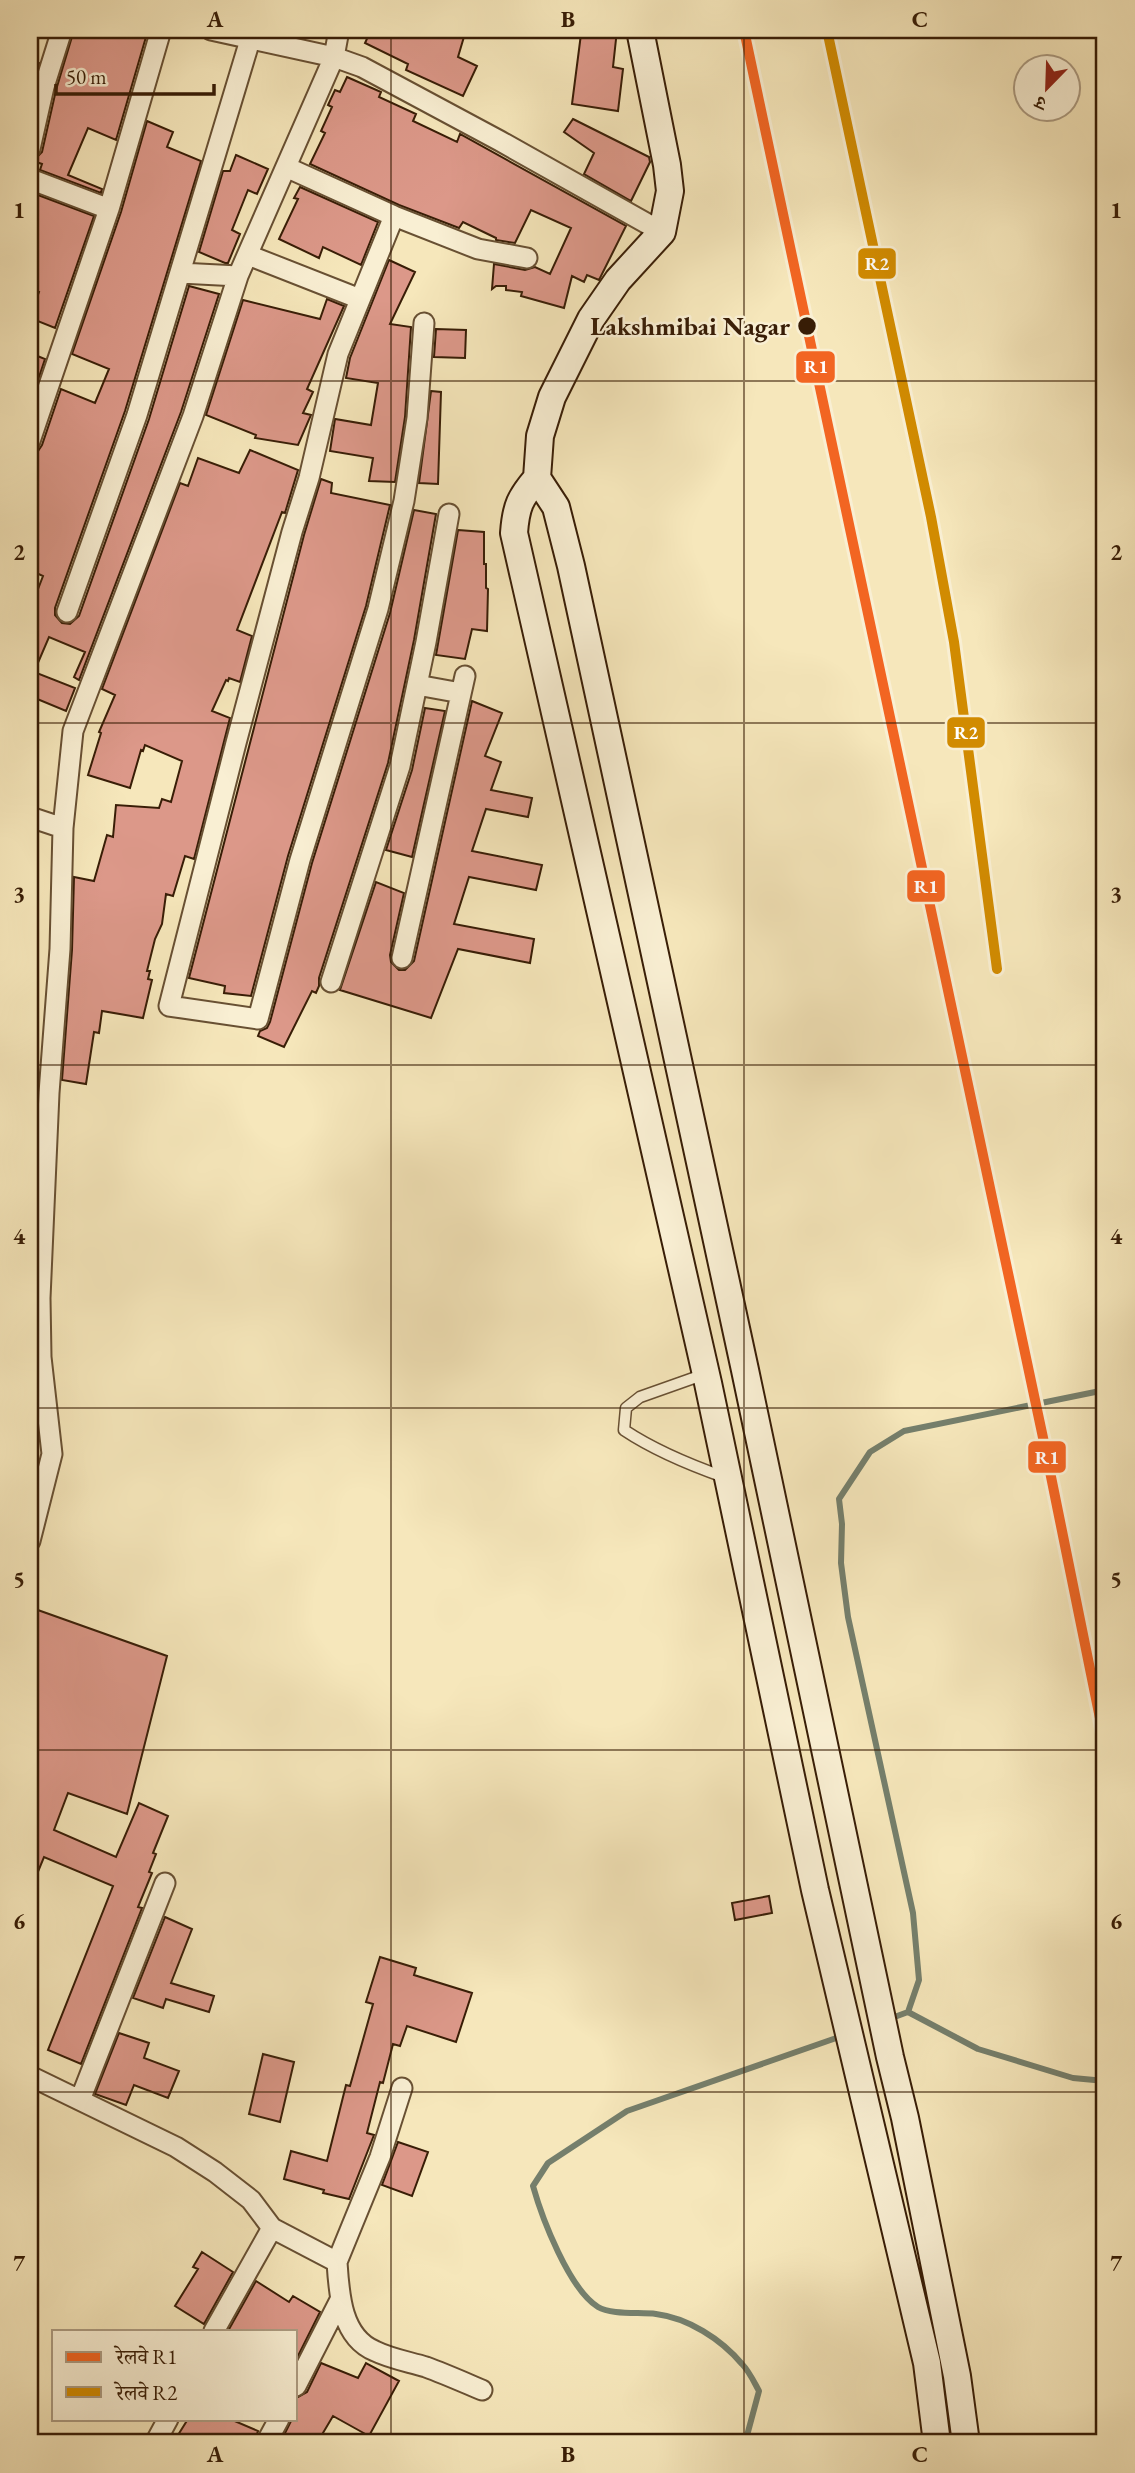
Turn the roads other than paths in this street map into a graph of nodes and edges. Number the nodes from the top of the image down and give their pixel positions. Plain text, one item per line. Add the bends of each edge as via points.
1 (62, 30) edge
2 (161, 30) edge
3 (211, 30) edge
4 (339, 30) edge
5 (640, 30) edge
6 (250, 40) junction
7 (334, 57) junction
8 (30, 149) edge
9 (286, 167) junction
10 (30, 179) edge
11 (109, 209) junction
12 (394, 216) junction
13 (662, 232) junction
14 (248, 255) junction
15 (527, 258) dead end
16 (180, 273) junction
17 (239, 276) junction
18 (360, 299) junction
19 (424, 323) dead end
20 (30, 441) edge
21 (537, 478) junction
22 (449, 514) dead end
23 (67, 612) dead end
24 (417, 685) junction
25 (30, 817) edge
26 (63, 828) junction
27 (402, 958) dead end
28 (331, 982) dead end
29 (39, 1090) edge
30 (705, 1374) junction
31 (728, 1479) junction
32 (30, 1541) edge
33 (165, 1883) dead end
34 (30, 2076) edge
35 (401, 2088) dead end
36 (80, 2100) junction
37 (272, 2228) junction
38 (337, 2262) junction
39 (340, 2300) junction
40 (215, 2330) edge
41 (298, 2382) edge
42 (482, 2390) dead end
43 (167, 2420) edge
44 (278, 2420) edge
45 (155, 2443) edge
46 (266, 2443) edge
47 (937, 2443) edge
48 (966, 2443) edge

1 - 8 street
2 - 11 street
3 - 6 street
4 - 7 street
5 - 13 street via 669,178
6 - 7 street
6 - 16 street
7 - 9 street
7 - 13 street via 362,67
9 - 12 street
9 - 14 street
10 - 11 street
11 - 20 street
12 - 15 street via 478,249
12 - 18 street
13 - 21 street via 618,280 591,319 552,397 540,436
14 - 17 street
14 - 18 street
16 - 17 street
16 - 23 street via 137,415
17 - 26 street via 193,416 73,731
18 - 19 street via 338,354 169,1006 258,1018 300,860 378,609 404,501 417,418
21 - 30 street via 522,495 514,533
21 - 48 street via 556,507 571,566 905,2118
22 - 24 street
24 - 27 street via 463,684
24 - 28 street via 400,766
25 - 26 street
26 - 29 street via 60,949
29 - 32 street via 41,1346 52,1454
30 - 31 street
30 - 31 lane via 640,1397 626,1408 624,1430
31 - 47 street via 815,1890 926,2363
33 - 36 street
34 - 36 street
35 - 38 street via 380,2157
36 - 37 street via 176,2147 215,2172 251,2200
37 - 38 street
37 - 40 street
38 - 39 street
39 - 41 street
39 - 42 street via 354,2334 374,2351
43 - 45 street
44 - 46 street

